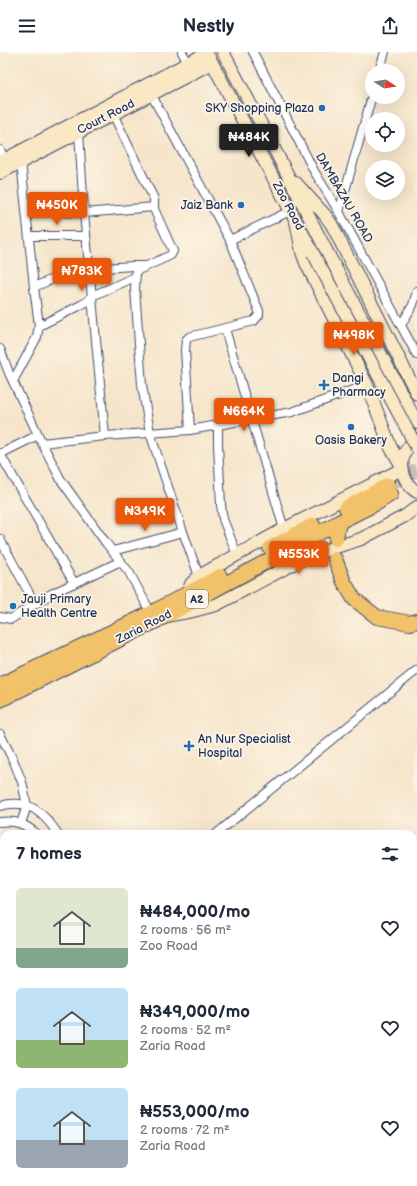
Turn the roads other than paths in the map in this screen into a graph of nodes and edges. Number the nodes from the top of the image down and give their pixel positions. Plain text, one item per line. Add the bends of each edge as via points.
1 (223, 52) edge
2 (253, 52) edge
3 (385, 52) edge
4 (208, 56) edge
5 (185, 57) edge
6 (381, 64) edge
7 (151, 94) junction
8 (370, 104) edge
9 (113, 114) junction
10 (79, 132) junction
11 (21, 162) junction
12 (3, 163) edge
13 (287, 174) junction
14 (154, 207) junction
15 (26, 211) junction
16 (339, 212) junction
17 (84, 213) junction
18 (293, 216) junction
19 (28, 236) junction
20 (86, 236) junction
21 (230, 240) junction
22 (146, 266) junction
23 (88, 267) junction
24 (135, 277) junction
25 (34, 287) junction
26 (417, 291) edge
27 (92, 296) junction
28 (401, 325) junction
29 (39, 326) junction
30 (225, 329) junction
31 (0, 350) edge
32 (417, 355) edge
33 (13, 381) junction
34 (367, 385) junction
35 (417, 394) edge
36 (251, 419) junction
37 (417, 423) edge
38 (218, 425) junction
39 (190, 430) junction
40 (150, 434) junction
41 (105, 436) junction
42 (40, 439) junction
43 (417, 439) edge
44 (417, 448) edge
45 (0, 454) edge
46 (402, 468) junction
47 (417, 492) edge
48 (417, 507) edge
49 (339, 522) junction
50 (284, 529) junction
51 (183, 532) junction
52 (336, 538) dead end
53 (0, 539) edge
54 (112, 551) junction
55 (237, 555) junction
56 (335, 559) dead end
57 (121, 561) junction
58 (199, 576) junction
59 (74, 583) junction
60 (188, 593) junction
61 (35, 604) junction
62 (151, 613) junction
63 (1, 615) edge
64 (168, 615) junction
65 (417, 621) edge
66 (417, 670) edge
67 (0, 685) edge
68 (0, 700) edge
69 (0, 734) edge
70 (0, 806) edge
71 (27, 806) junction
72 (0, 822) edge
73 (21, 823) junction
74 (32, 830) edge
75 (55, 830) edge
76 (221, 830) edge

1 - 13 main road, Zoo Road
2 - 16 street, DAMBAZAU ROAD via 314,171
3 - 6 street
4 - 5 main road, Court Road
4 - 7 main road, Court Road
4 - 18 main road, Zoo Road
5 - 12 main road, Court Road
7 - 9 main road, Court Road
7 - 21 street
8 - 16 street
9 - 10 main road, Court Road
9 - 14 street via 154,199
10 - 11 main road, Court Road
10 - 17 street
11 - 12 main road, Court Road
11 - 15 street
13 - 35 main road via 325,214 332,225
13 - 37 main road, Zoo Road
14 - 17 street
14 - 22 street via 173,252
15 - 17 street
15 - 19 street
16 - 28 street, DAMBAZAU ROAD
17 - 20 street
18 - 21 street
18 - 34 main road via 306,263
18 - 44 main road, Zoo Road, bridge
19 - 20 street
19 - 25 street
20 - 23 street
21 - 30 street via 260,311 254,321
22 - 23 street
22 - 24 street via 136,271
23 - 25 street
23 - 27 street
24 - 27 street
24 - 40 street via 142,384
25 - 29 street
26 - 28 street via 413,305
27 - 29 street via 81,305
27 - 41 street
28 - 32 street, DAMBAZAU ROAD
29 - 33 street via 37,337
30 - 36 street
30 - 39 street via 188,337 186,340
31 - 33 street
33 - 42 street
34 - 36 street via 292,412
34 - 46 main road via 391,448
36 - 38 street
36 - 50 street
38 - 39 street
38 - 55 street via 223,519
39 - 40 street
40 - 41 street
40 - 51 street
41 - 42 street
42 - 45 street
42 - 54 street via 62,480
43 - 46 main road via 404,455
45 - 59 street
46 - 47 main road via 408,484
46 - 50 main road
48 - 64 main road via 361,539 308,556 216,605 193,612
49 - 52 highway
49 - 60 highway, Zaria Road / A2 via 376,503 390,489
49 - 64 highway, Zaria Road / A2
50 - 55 main road
51 - 54 street
51 - 58 street
53 - 61 street
54 - 57 street
55 - 58 main road
56 - 65 highway via 354,600 377,617 410,623
57 - 59 street
57 - 62 street
58 - 60 main road via 191,584
59 - 61 street
60 - 62 highway, Zaria Road / A2
61 - 63 street via 11,619
62 - 67 highway, Zaria Road / A2
64 - 68 highway, Zaria Road / A2
66 - 76 street
69 - 71 street via 22,782
70 - 71 street via 9,803
71 - 73 street
71 - 75 street via 48,820
72 - 73 street
73 - 74 street

